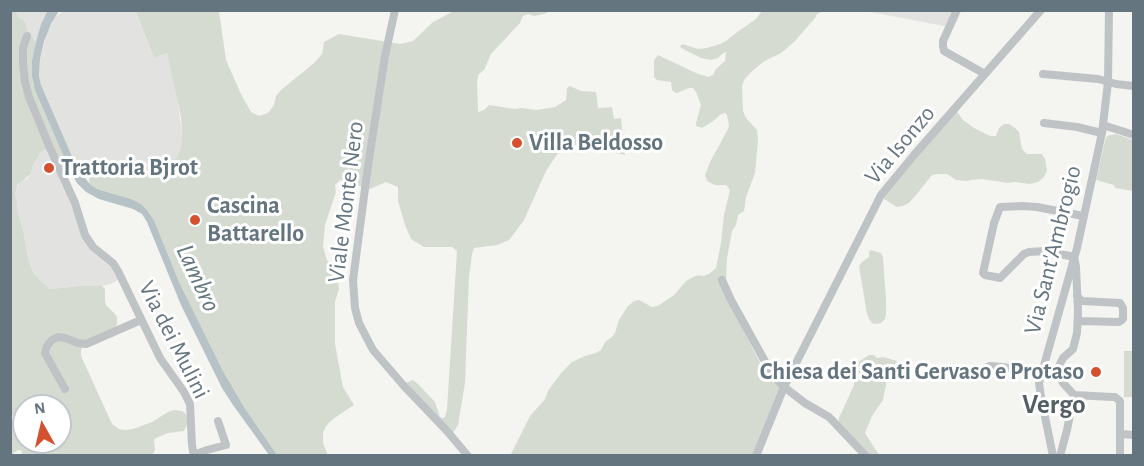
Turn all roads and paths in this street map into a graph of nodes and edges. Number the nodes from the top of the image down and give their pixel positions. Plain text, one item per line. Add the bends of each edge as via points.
1 (395, 10) edge
2 (957, 10) edge
3 (1041, 10) edge
4 (1109, 10) edge
5 (27, 36) dead end
6 (985, 74) junction
7 (1043, 74) dead end
8 (1108, 82) junction
9 (1134, 86) edge
10 (1044, 123) dead end
11 (1103, 129) junction
12 (1134, 135) edge
13 (1083, 216) junction
14 (1074, 257) junction
15 (722, 280) dead end
16 (1077, 296) junction
17 (141, 320) junction
18 (1078, 321) junction
19 (1041, 374) junction
20 (972, 377) dead end
21 (784, 387) junction
22 (64, 388) dead end
23 (1074, 395) junction
24 (218, 421) dead end
25 (1121, 434) junction
26 (1134, 435) edge
27 (194, 455) edge
28 (468, 456) edge
29 (756, 456) edge
30 (866, 456) edge
31 (1053, 456) edge
32 (1060, 456) edge
33 (1120, 456) edge

1 - 28 street, Viale Monte Nero via 353,280 355,308 373,350
2 - 6 street via 943,41 944,51
3 - 6 street, Via Isonzo
4 - 8 street, Via Sant'Ambrogio
5 - 17 street, Via dei Mulini via 23,48 29,97 85,235 112,263
6 - 21 street, Via Isonzo via 881,195
7 - 8 street
8 - 9 street
8 - 11 street, Via Sant'Ambrogio
10 - 11 street
11 - 12 street
11 - 13 street, Via Sant'Ambrogio
13 - 14 street, Via Sant'Ambrogio
13 - 14 street via 1037,207 1000,207 984,273 1000,278 1029,252
14 - 16 street
14 - 19 street, Via Sant'Ambrogio
15 - 21 street via 767,365
16 - 18 street
16 - 18 street via 1082,301 1120,303 1124,308 1122,321
17 - 22 street via 86,344 58,337 52,340 45,353
17 - 27 street, Via dei Mulini via 190,404
18 - 23 street via 1075,345 1059,366 1063,383
19 - 20 street via 990,366
19 - 31 street, Via Sant'Ambrogio via 1040,392
21 - 29 street, Via Isonzo
21 - 30 street via 829,417
23 - 25 street via 1118,399
23 - 32 street
24 - 27 street via 226,445
25 - 26 street
25 - 33 street

